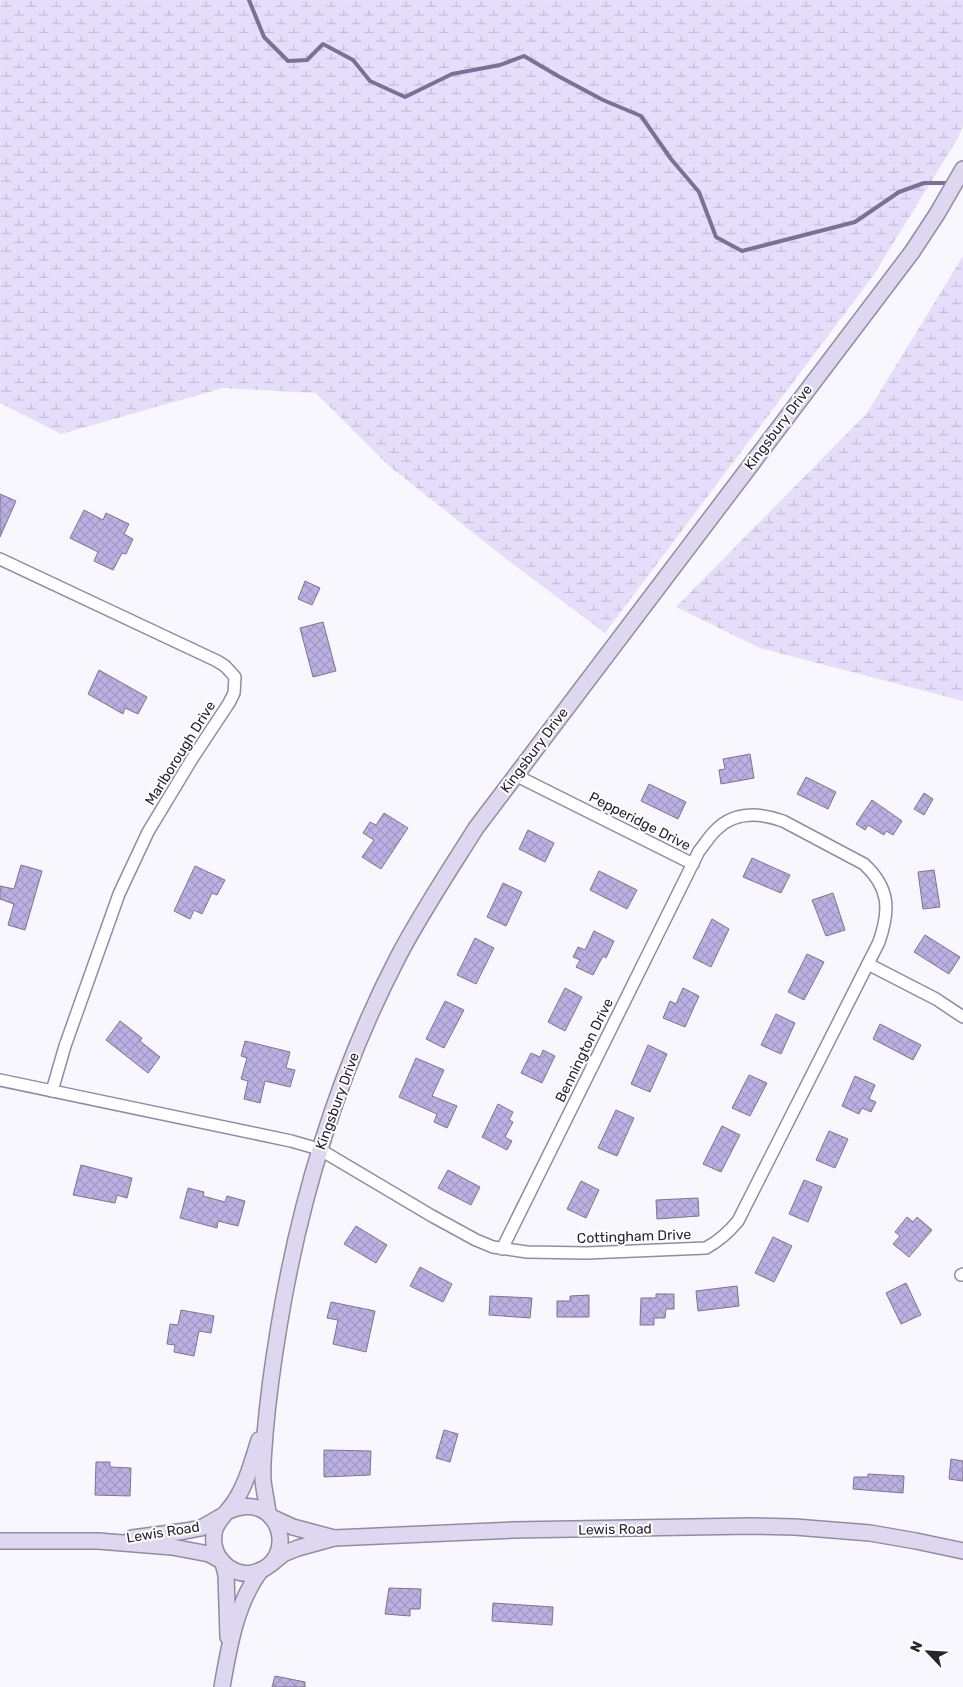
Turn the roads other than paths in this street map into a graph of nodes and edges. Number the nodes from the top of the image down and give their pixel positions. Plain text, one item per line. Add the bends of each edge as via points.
1 (963, 169) edge
2 (0, 559) edge
3 (515, 775) junction
4 (693, 864) junction
5 (868, 964) junction
6 (963, 1017) edge
7 (0, 1080) edge
8 (52, 1091) junction
9 (319, 1149) junction
10 (502, 1249) junction
11 (267, 1410) junction
12 (227, 1513) junction
13 (270, 1515) junction
14 (334, 1538) junction
15 (98, 1541) junction
16 (0, 1542) edge
17 (963, 1551) edge
18 (222, 1561) junction
19 (266, 1567) junction
20 (229, 1648) junction
21 (222, 1687) edge

1 - 3 street, Kingsbury Drive via 900,267
2 - 8 street, Marlborough Drive via 217,661 235,678 234,693 229,703 148,832 119,894 73,1020
3 - 4 street, Pepperidge Drive
3 - 9 street, Kingsbury Drive via 476,828 399,956 369,1017
4 - 5 street, Pepperidge Drive via 717,829 726,822 750,814 783,821 856,858 874,873 880,883 886,909 885,924
4 - 10 street, Bennington Drive
5 - 6 street via 936,999
5 - 10 street, Cottingham Drive via 738,1221 717,1242 706,1248 587,1253
7 - 8 street
8 - 9 street
9 - 10 street, Cottingham Drive via 476,1240
9 - 11 street, Kingsbury Drive via 295,1238
11 - 12 street, Kingsbury Drive via 249,1475
11 - 13 street, Kingsbury Drive via 263,1479
12 - 13 street via 249,1506
12 - 15 street, Lewis Road via 201,1528
12 - 18 street, Kingsbury Drive via 213,1538
13 - 14 street via 293,1527
13 - 19 street, Kingsbury Drive via 280,1531 281,1543
14 - 17 street, Lewis Road via 513,1530 750,1526 870,1534
14 - 19 street, Lewis Road via 283,1554
15 - 16 street, Lewis Road
15 - 18 street, Lewis Road via 196,1550
18 - 19 street via 228,1568 239,1572 250,1573
18 - 20 street, Kingsbury Drive via 226,1576
19 - 20 street, Kingsbury Drive via 251,1584
20 - 21 street, Kingsbury Drive

